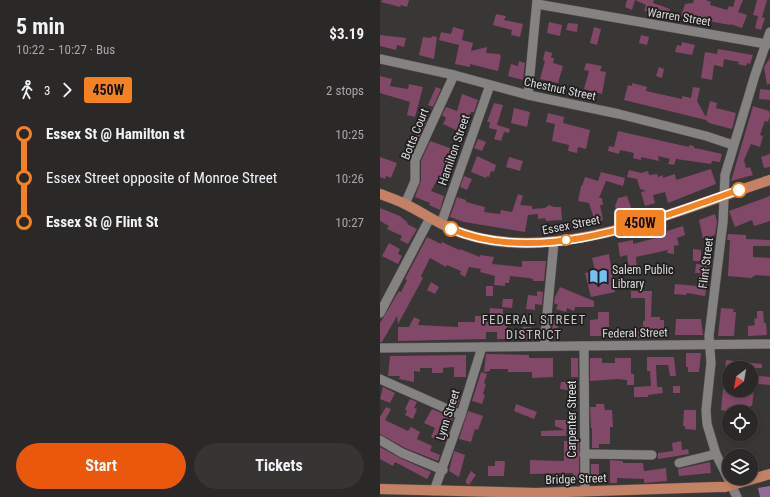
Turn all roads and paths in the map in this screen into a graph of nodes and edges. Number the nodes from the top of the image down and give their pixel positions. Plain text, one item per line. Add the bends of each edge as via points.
1 (537, 2) edge
2 (770, 32) edge
3 (768, 44) edge
4 (380, 59) edge
5 (454, 75) junction
6 (490, 85) junction
7 (528, 95) junction
8 (733, 145) junction
9 (770, 180) edge
10 (380, 194) edge
11 (724, 195) junction
12 (405, 204) junction
13 (430, 218) junction
14 (441, 224) junction
15 (554, 242) junction
16 (380, 312) edge
17 (709, 344) junction
18 (770, 344) edge
19 (544, 346) junction
20 (584, 346) junction
21 (482, 347) junction
22 (380, 348) edge
23 (380, 379) edge
24 (461, 415) junction
25 (380, 440) edge
26 (584, 454) junction
27 (716, 454) junction
28 (652, 455) dead end
29 (679, 463) dead end
30 (722, 466) edge
31 (442, 470) junction
32 (770, 474) edge
33 (758, 477) edge
34 (731, 485) joint
35 (380, 489) edge
36 (434, 491) junction
37 (585, 491) junction
38 (737, 497) edge

1 - 3 street, Warren Street
1 - 7 street
2 - 3 street, Flint Street
3 - 8 street, Flint Street
4 - 5 street, Chestnut Street
5 - 6 street, Chestnut Street
5 - 12 street, Botts Court via 415,160 415,181
6 - 7 street, Chestnut Street
6 - 14 street, Hamilton Street
7 - 8 street, Chestnut Street via 634,118
8 - 11 street, Flint Street via 725,175
9 - 11 main road, Essex Street
10 - 12 main road, Essex Street
11 - 15 main road, Essex Street via 624,227
11 - 17 street, Flint Street
12 - 13 main road, Essex Street
13 - 14 main road, Essex Street
13 - 16 street
14 - 15 main road, Essex Street via 462,234 494,241 523,244
15 - 19 street
17 - 18 street, Federal Street
17 - 20 street, Federal Street
17 - 27 street, Flint Street via 706,417
19 - 20 street, Federal Street
19 - 21 street, Federal Street
20 - 26 street, Carpenter Street
21 - 22 street, Federal Street
21 - 24 street, Lynn Street
23 - 24 street
24 - 31 street, Lynn Street
25 - 31 street
26 - 28 street
26 - 37 street, Carpenter Street
27 - 29 street
27 - 30 street, Flint Street
31 - 36 street, Lynn Street
32 - 33 main road, Bridge Street
34 - 37 main road, Bridge Street
34 - 38 street, Flint Street
35 - 36 main road, Bridge Street
36 - 37 main road, Bridge Street

